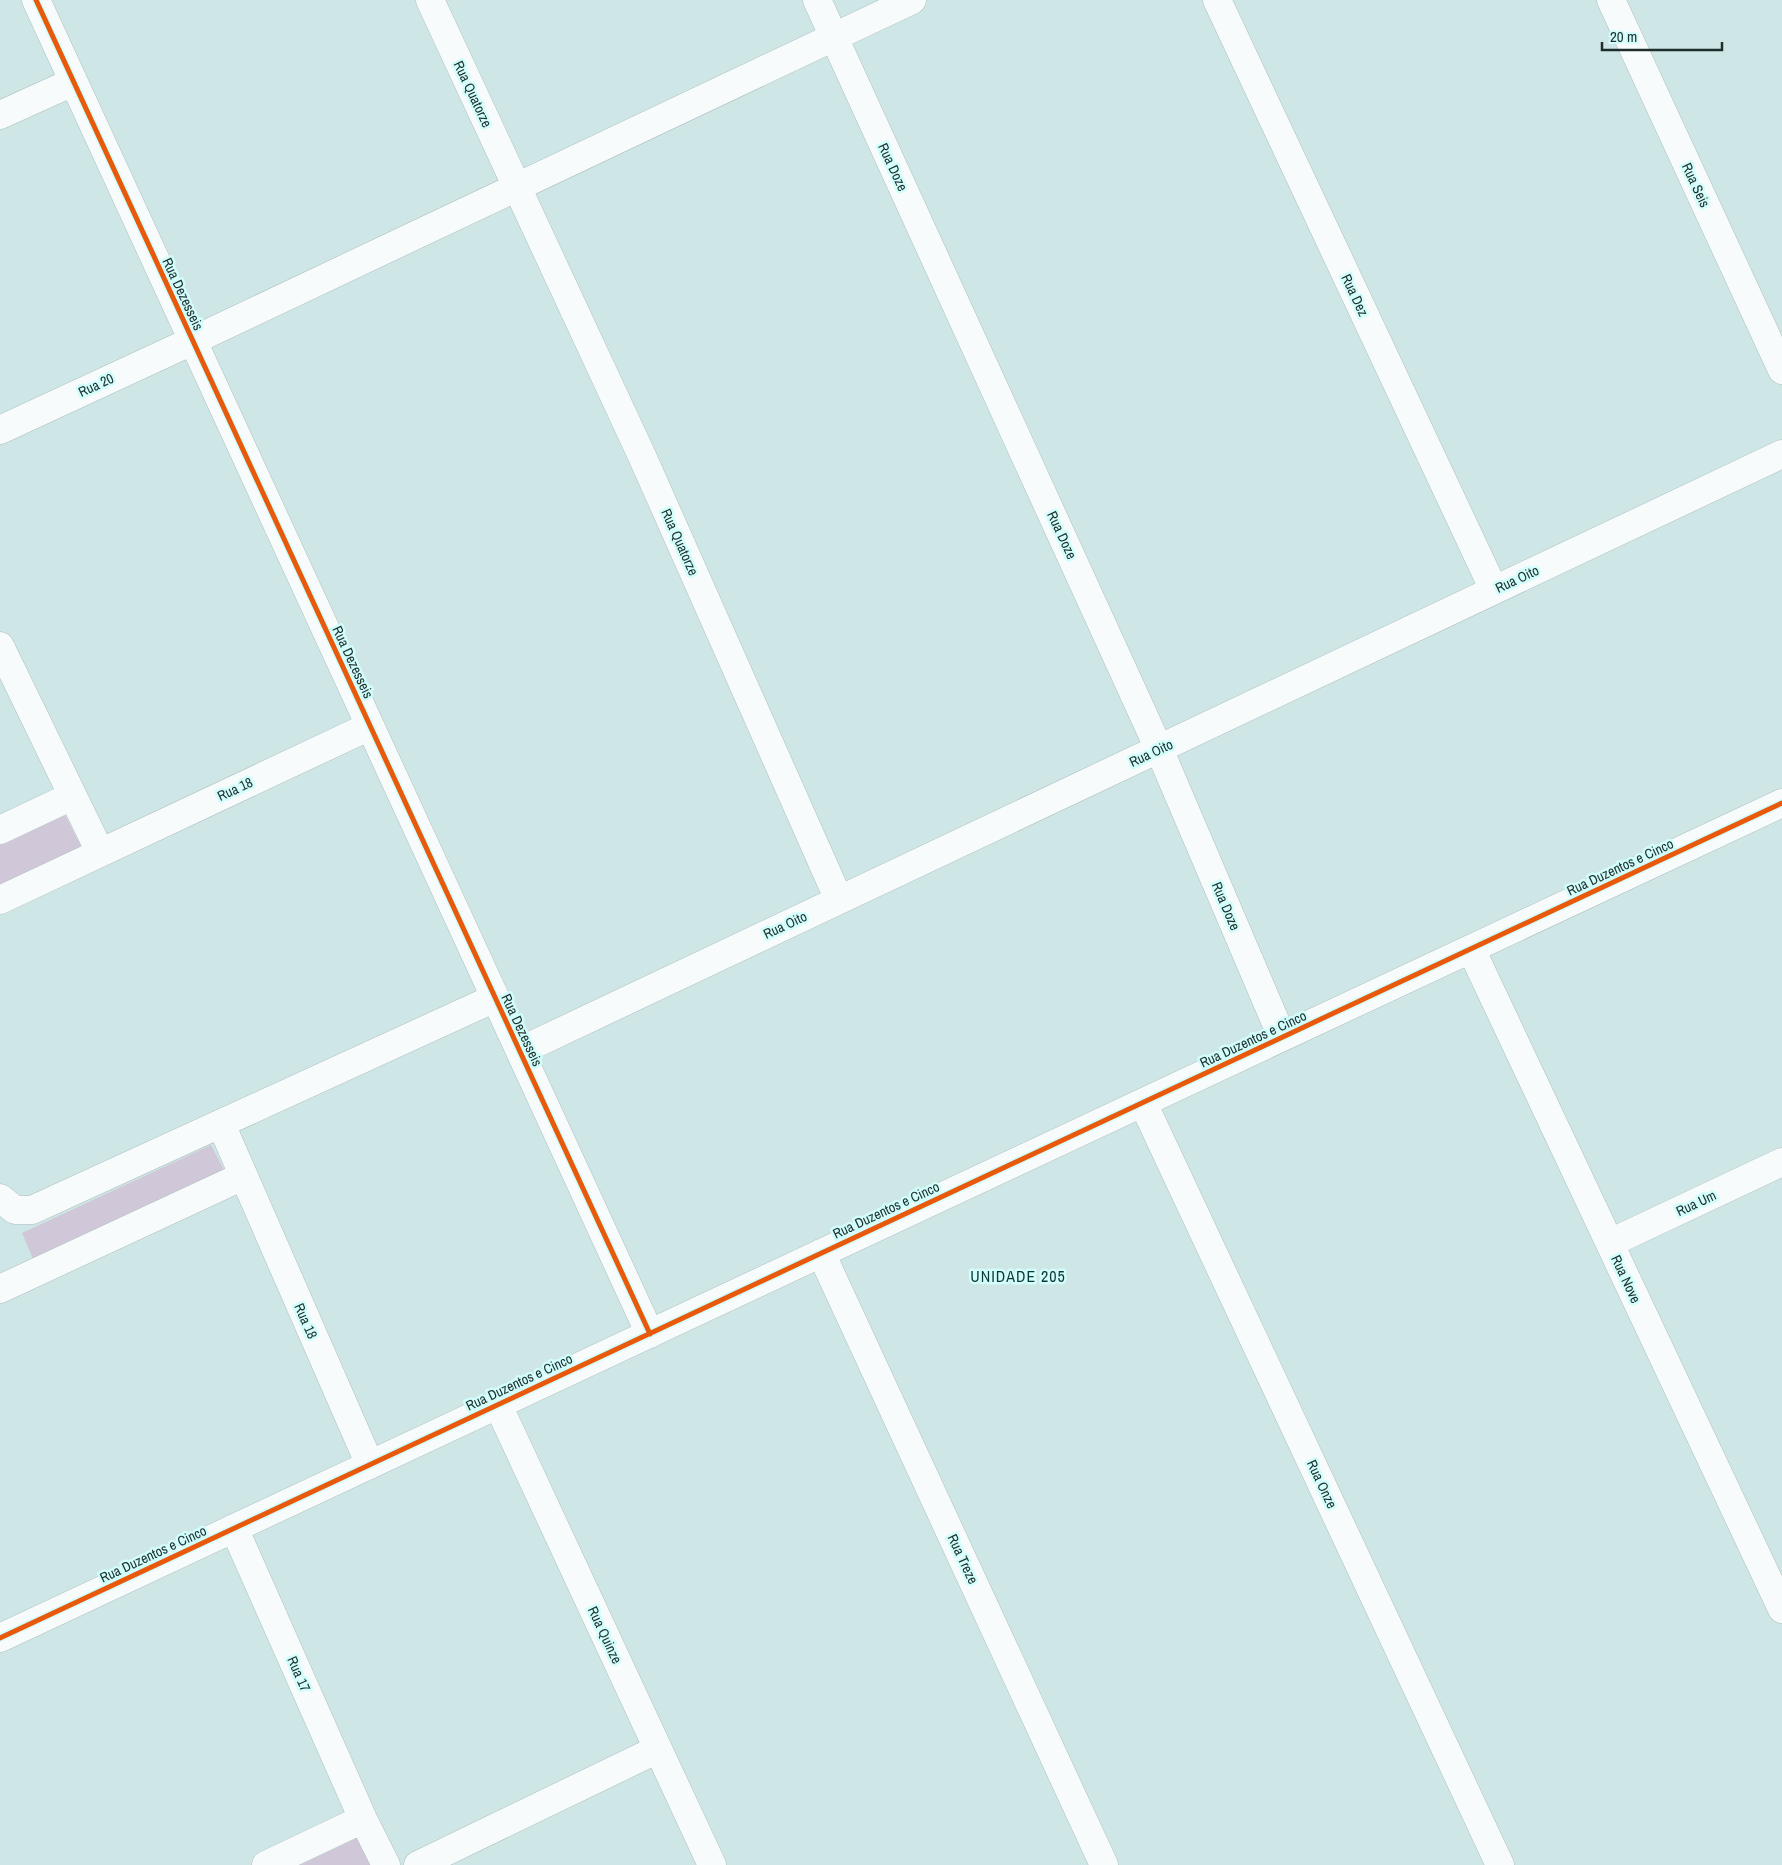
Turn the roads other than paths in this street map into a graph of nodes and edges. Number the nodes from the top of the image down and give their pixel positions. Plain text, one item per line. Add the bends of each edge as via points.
1 (36, 0) edge
2 (430, 0) edge
3 (817, 0) edge
4 (912, 0) edge
5 (1217, 0) edge
6 (1611, 0) edge
7 (834, 37) junction
8 (73, 82) junction
9 (0, 116) edge
10 (517, 187) junction
11 (192, 341) junction
12 (1782, 370) edge
13 (0, 430) edge
14 (1782, 454) edge
15 (1494, 590) junction
16 (0, 646) edge
17 (370, 726) junction
18 (1159, 749) junction
19 (72, 796) junction
20 (1782, 803) edge
21 (0, 830) edge
22 (100, 852) junction
23 (0, 900) edge
24 (839, 900) junction
25 (1471, 949) junction
26 (495, 998) junction
27 (1282, 1037) junction
28 (520, 1051) junction
29 (1143, 1102) junction
30 (221, 1124) junction
31 (1782, 1162) edge
32 (243, 1176) junction
33 (0, 1198) edge
34 (1610, 1243) junction
35 (821, 1253) junction
36 (0, 1289) edge
37 (650, 1334) junction
38 (498, 1405) junction
39 (370, 1465) junction
40 (234, 1528) junction
41 (1782, 1608) edge
42 (0, 1638) edge
43 (658, 1749) junction
44 (363, 1819) junction
45 (266, 1865) edge
46 (386, 1865) edge
47 (418, 1865) edge
48 (712, 1865) edge
49 (1104, 1865) edge
50 (1500, 1865) edge

1 - 8 street, Rua Dezesseis
2 - 10 street, Rua Quatorze
3 - 7 street, Rua Doze
4 - 7 street
5 - 15 street, Rua Dez
6 - 12 street, Rua Seis
7 - 10 street
7 - 18 street, Rua Doze
8 - 9 street
8 - 11 street, Rua Dezesseis
10 - 11 street, Rua Dezesseis
10 - 24 street, Rua Quatorze via 642,456
11 - 13 street, Rua 20
11 - 17 street, Rua Dezesseis
14 - 15 street, Rua Oito
15 - 18 street, Rua Oito
16 - 19 street
17 - 22 street, Rua 18
17 - 26 street, Rua Dezesseis
18 - 24 street, Rua Oito
18 - 27 street, Rua Doze
19 - 21 street
19 - 22 street
20 - 25 street, Rua Duzentos e Cinco
22 - 23 street, Rua 18
24 - 28 street, Rua Oito
25 - 27 street, Rua Duzentos e Cinco
25 - 34 street, Rua Nove
26 - 28 street, Rua Dezesseis
26 - 30 street
27 - 29 street, Rua Duzentos e Cinco
28 - 37 street, Rua Dezesseis
29 - 35 street, Rua Duzentos e Cinco
29 - 50 street, Rua Onze
30 - 32 street, Rua 18
30 - 33 street via 32,1210 16,1210
31 - 34 street, Rua Um
32 - 36 street
32 - 39 street, Rua 18
34 - 41 street, Rua Nove
35 - 37 street, Rua Duzentos e Cinco
35 - 49 street, Rua Treze
37 - 38 street, Rua Duzentos e Cinco
38 - 39 street, Rua Duzentos e Cinco
38 - 43 street, Rua Quinze
39 - 40 street, Rua Duzentos e Cinco
40 - 42 street, Rua Duzentos e Cinco
40 - 44 street, Rua 17
43 - 47 street
43 - 48 street, Rua Quinze
44 - 45 street
44 - 46 street, Rua 17

